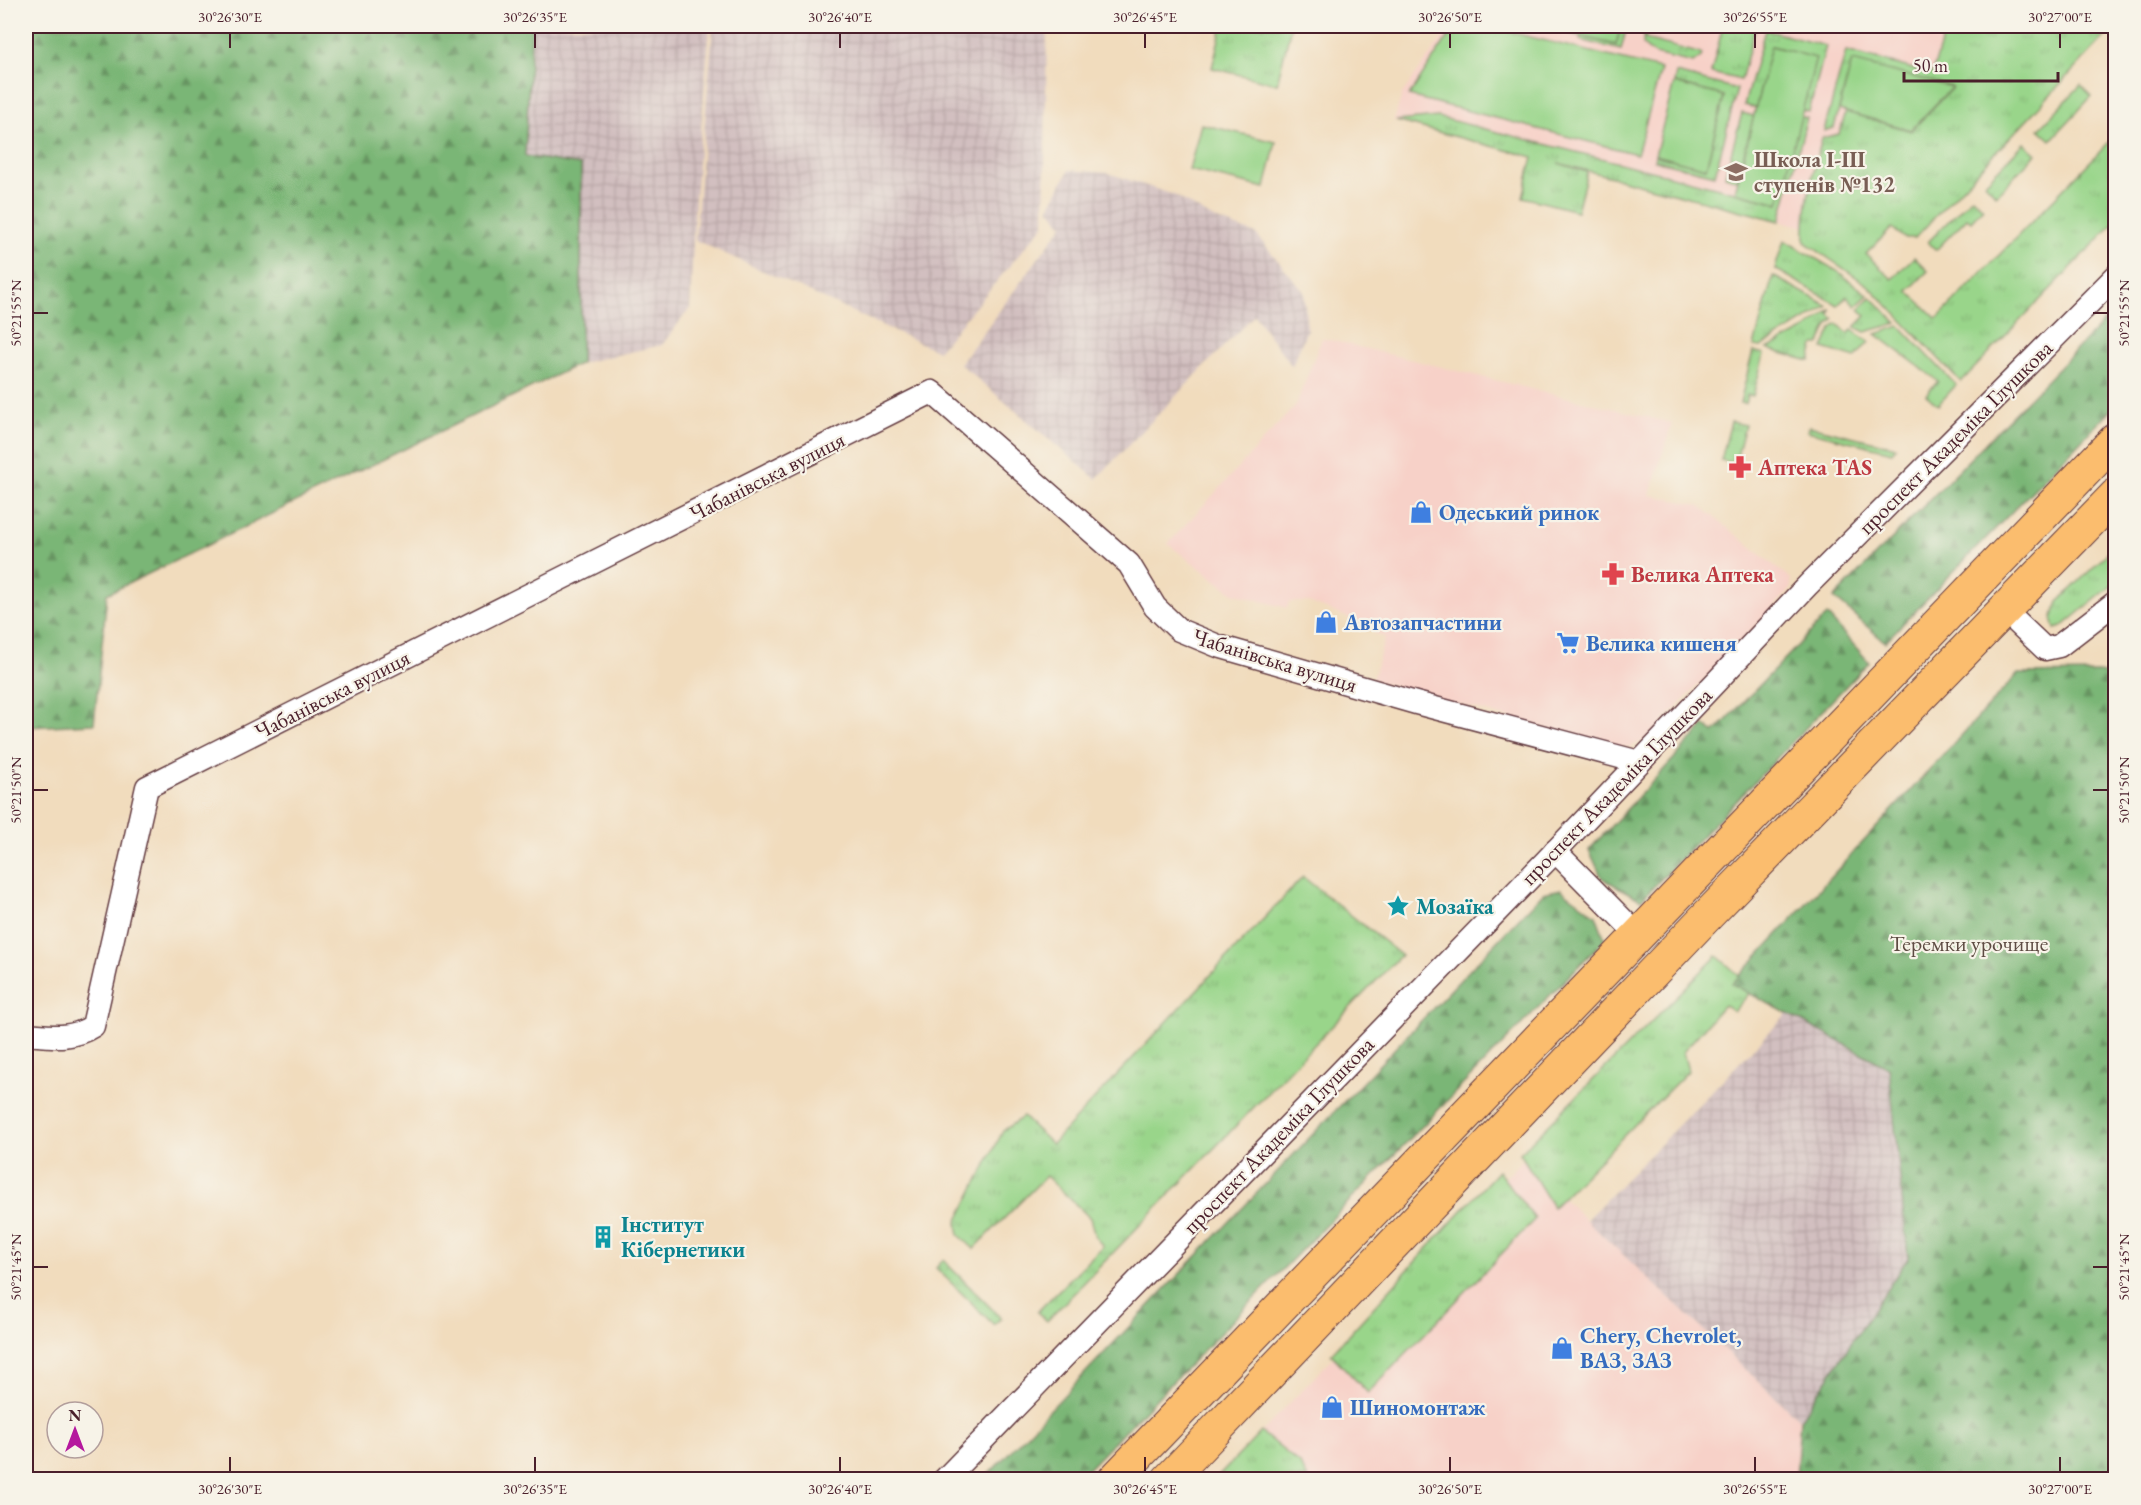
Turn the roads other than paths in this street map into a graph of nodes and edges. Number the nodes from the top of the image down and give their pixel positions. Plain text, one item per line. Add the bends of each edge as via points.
1 (2115, 276) edge
2 (2115, 439) edge
3 (2115, 495) edge
4 (2115, 602) edge
5 (2006, 611) junction
6 (1640, 762) junction
7 (1555, 851) junction
8 (1637, 934) junction
9 (26, 1034) edge
10 (944, 1479) edge
11 (1114, 1479) edge
12 (1167, 1479) edge

1 - 6 street, проспект Академіка Глушкова via 1808,585
2 - 8 highway
3 - 5 highway
4 - 5 street via 2059,646 2045,649
5 - 12 highway via 1703,920
6 - 7 street, проспект Академіка Глушкова
6 - 9 street, Чабанівська вулиця via 1416,703 1218,646 1179,630 1155,607 1129,564 932,393 147,787 93,1026 79,1035 62,1038
7 - 8 street
7 - 10 street, проспект Академіка Глушкова
8 - 11 highway

